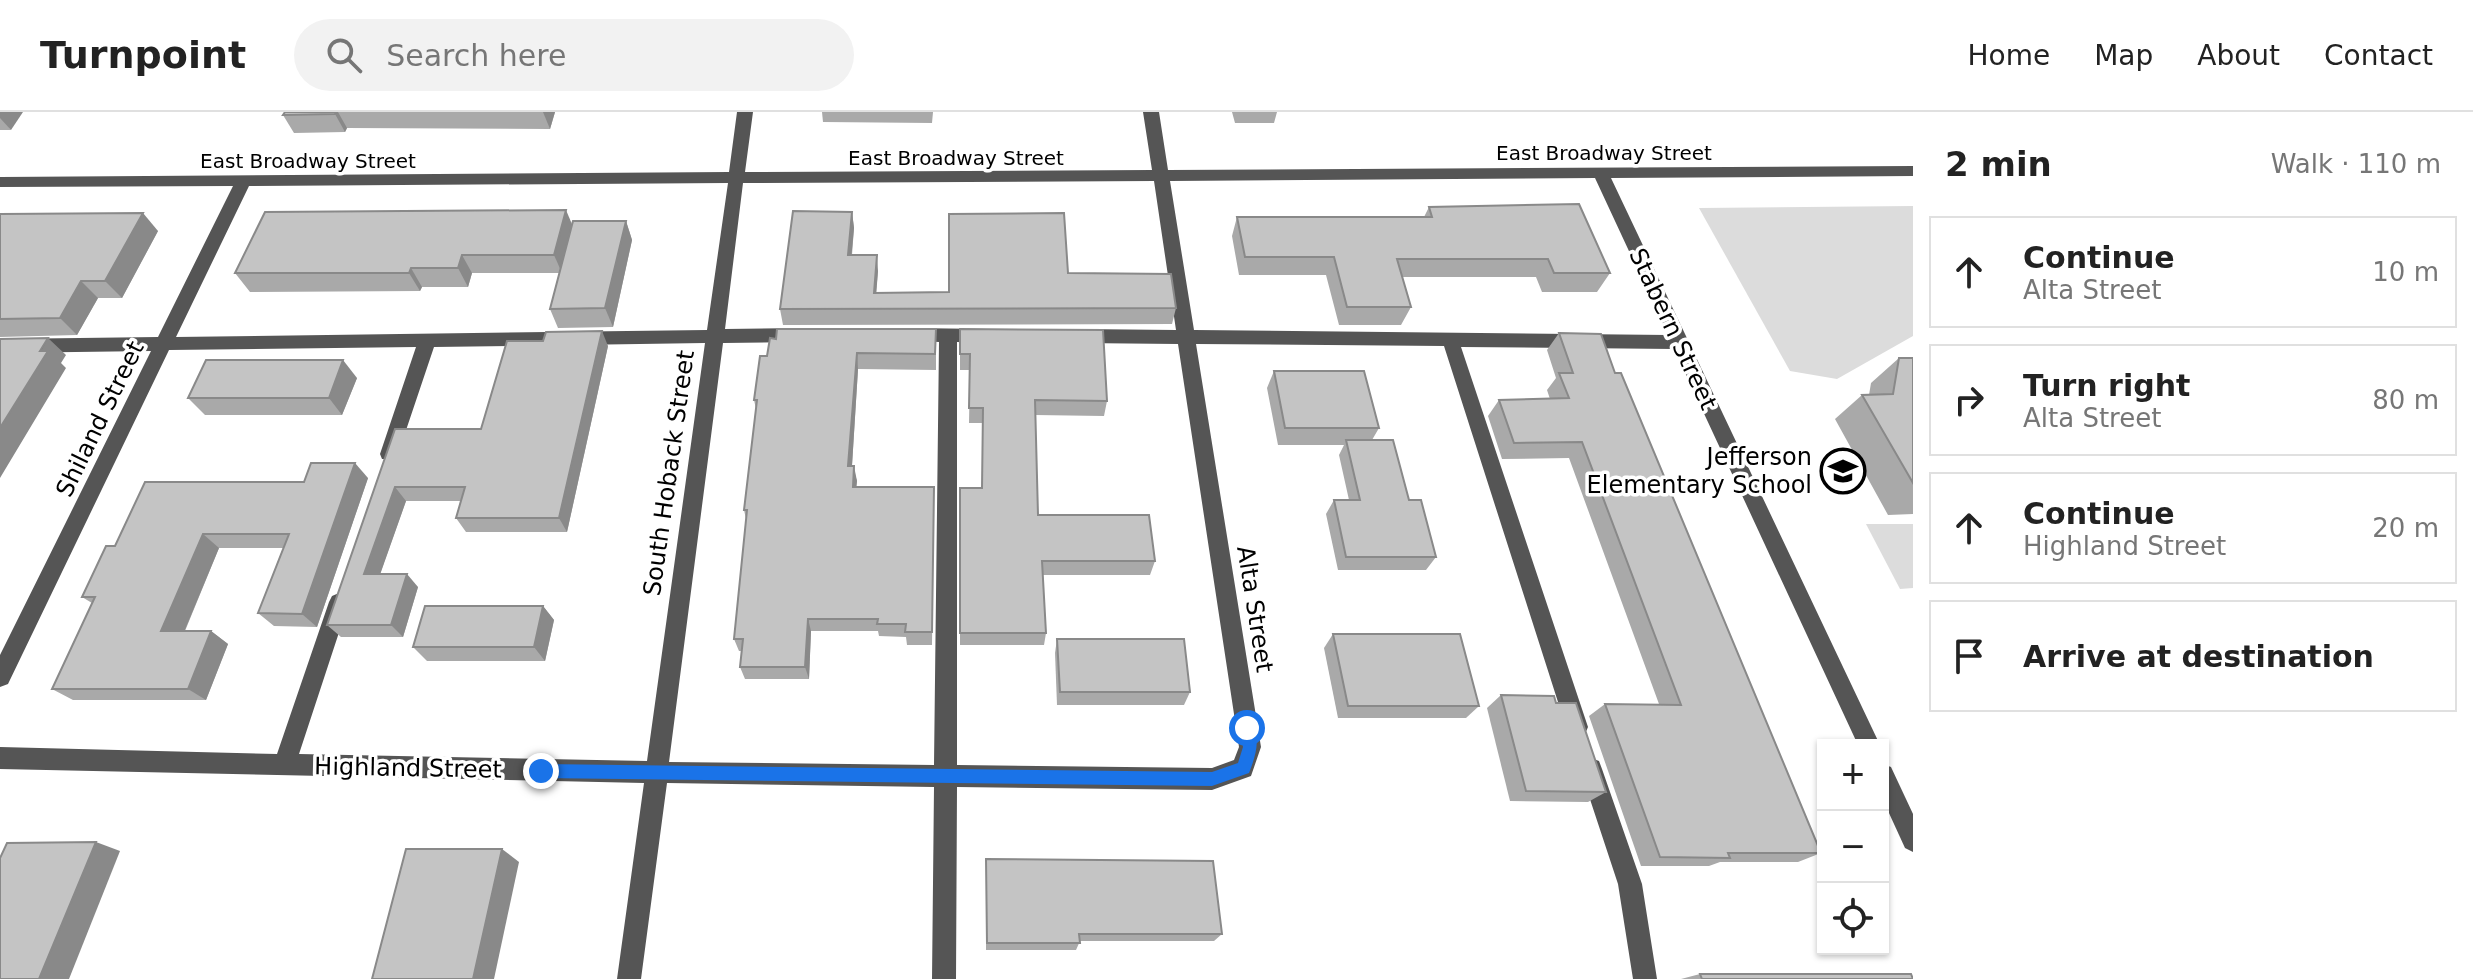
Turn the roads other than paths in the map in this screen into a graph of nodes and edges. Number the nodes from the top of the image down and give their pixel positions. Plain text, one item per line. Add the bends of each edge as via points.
1 (745, 112) edge
2 (1151, 112) edge
3 (1913, 171) edge
4 (1601, 173) junction
5 (1162, 177) junction
6 (735, 180) junction
7 (0, 182) edge
8 (243, 182) junction
9 (714, 335) junction
10 (826, 335) edge
11 (887, 335) edge
12 (948, 335) junction
13 (1012, 336) edge
14 (1060, 336) edge
15 (1187, 336) junction
16 (1450, 339) junction
17 (427, 340) junction
18 (1679, 342) junction
19 (163, 345) junction
20 (0, 346) edge
21 (383, 472) edge
22 (343, 589) edge
23 (0, 677) edge
24 (1866, 739) edge
25 (0, 758) edge
26 (284, 765) junction
27 (656, 772) junction
28 (945, 775) junction
29 (1889, 788) edge
30 (1913, 840) edge
31 (629, 979) edge
32 (944, 979) edge
33 (1645, 979) edge

1 - 6 street, South Hoback Street
2 - 5 street, Alta Street
3 - 4 street, East Broadway Street
4 - 5 street, East Broadway Street
4 - 18 street, Stabern Street
5 - 6 street, East Broadway Street
5 - 15 street, Alta Street
6 - 8 street, East Broadway Street
6 - 9 street, South Hoback Street
7 - 8 street, East Broadway Street
8 - 19 street, Shiland Street
9 - 10 street
9 - 17 street
9 - 27 street, South Hoback Street
11 - 12 street
12 - 13 street
12 - 28 street
14 - 15 street
15 - 16 street
15 - 28 street, Alta Street via 1250,747 1243,768 1212,779
16 - 18 street
16 - 33 street via 1630,884
17 - 19 street
17 - 21 street
18 - 24 street, Stabern Street
19 - 20 street
19 - 23 street, Shiland Street
22 - 26 street
25 - 26 street, Highland Street
26 - 27 street, Highland Street
27 - 28 street, Alta Street
27 - 31 street
28 - 32 street
29 - 30 street

